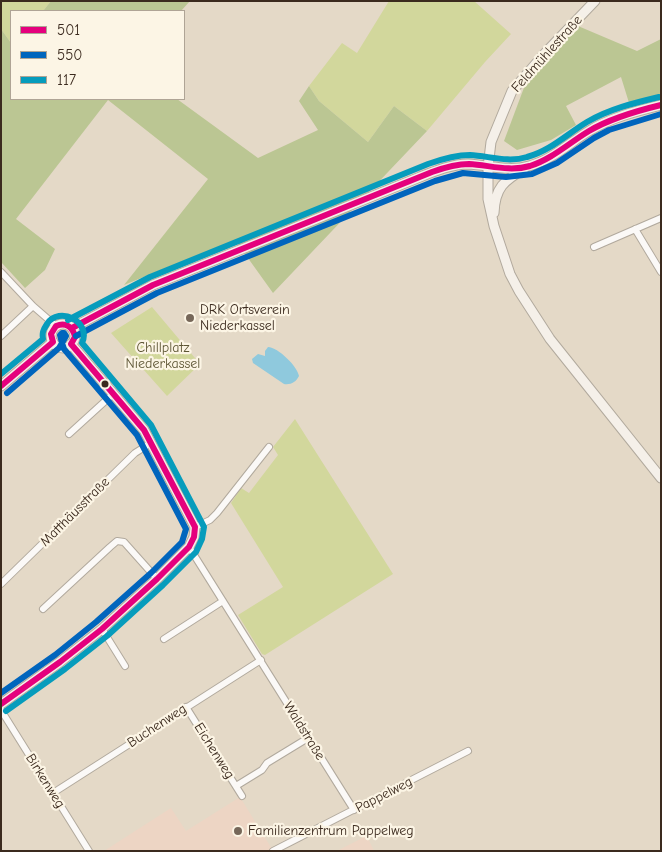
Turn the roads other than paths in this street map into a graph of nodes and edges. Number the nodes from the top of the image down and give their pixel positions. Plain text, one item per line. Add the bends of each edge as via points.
1 (595, 1) edge
2 (661, 105) edge
3 (488, 167) junction
4 (527, 167) junction
5 (661, 218) edge
6 (494, 226) junction
7 (636, 229) junction
8 (594, 247) dead end
9 (661, 272) edge
10 (2, 273) edge
11 (33, 306) junction
12 (56, 326) junction
13 (72, 328) junction
14 (1, 336) edge
15 (53, 342) junction
16 (71, 344) junction
17 (1, 386) edge
18 (113, 394) junction
19 (69, 434) dead end
20 (152, 444) junction
21 (269, 447) dead end
22 (661, 478) edge
23 (195, 527) junction
24 (190, 547) junction
25 (158, 579) junction
26 (1, 584) edge
27 (223, 601) junction
28 (43, 609) dead end
29 (102, 629) junction
30 (164, 639) dead end
31 (261, 660) junction
32 (125, 666) dead end
33 (1, 704) edge
34 (186, 707) junction
35 (1, 710) edge
36 (308, 738) junction
37 (468, 751) dead end
38 (236, 786) junction
39 (53, 793) junction
40 (242, 796) dead end
41 (354, 810) junction
42 (89, 851) edge
43 (273, 851) edge

1 - 3 street, Feldmühlestraße via 512,91 491,142
2 - 4 street via 606,122 557,153
3 - 4 street
3 - 6 street, Feldmühlestraße via 488,200
3 - 13 street via 468,164 450,167 388,189 153,285
4 - 6 street via 509,178 498,190
5 - 7 street
6 - 22 street, Feldmühlestraße via 510,274 550,339
7 - 8 street
7 - 9 street
10 - 11 street
11 - 12 street
11 - 14 street
12 - 13 street via 64,324
12 - 15 street via 51,334
13 - 16 street via 75,336
15 - 16 street via 64,348
15 - 17 street
16 - 18 street
18 - 19 street
18 - 20 street
20 - 23 street
20 - 26 street, Matthäusstraße via 135,453
21 - 23 street via 217,513
23 - 24 street
24 - 25 street
24 - 27 street, Waldstraße
25 - 28 street via 124,542 118,541
25 - 29 street
27 - 30 street
27 - 31 street, Waldstraße
29 - 32 street
29 - 33 street
31 - 34 street, Buchenweg
31 - 36 street, Waldstraße
34 - 38 street, Eichenweg
34 - 39 street, Buchenweg
35 - 39 street, Birkenweg
36 - 38 street
36 - 41 street, Waldstraße
37 - 41 street, Pappelweg
38 - 40 street, Eichenweg
39 - 42 street, Birkenweg
41 - 43 street, Pappelweg

